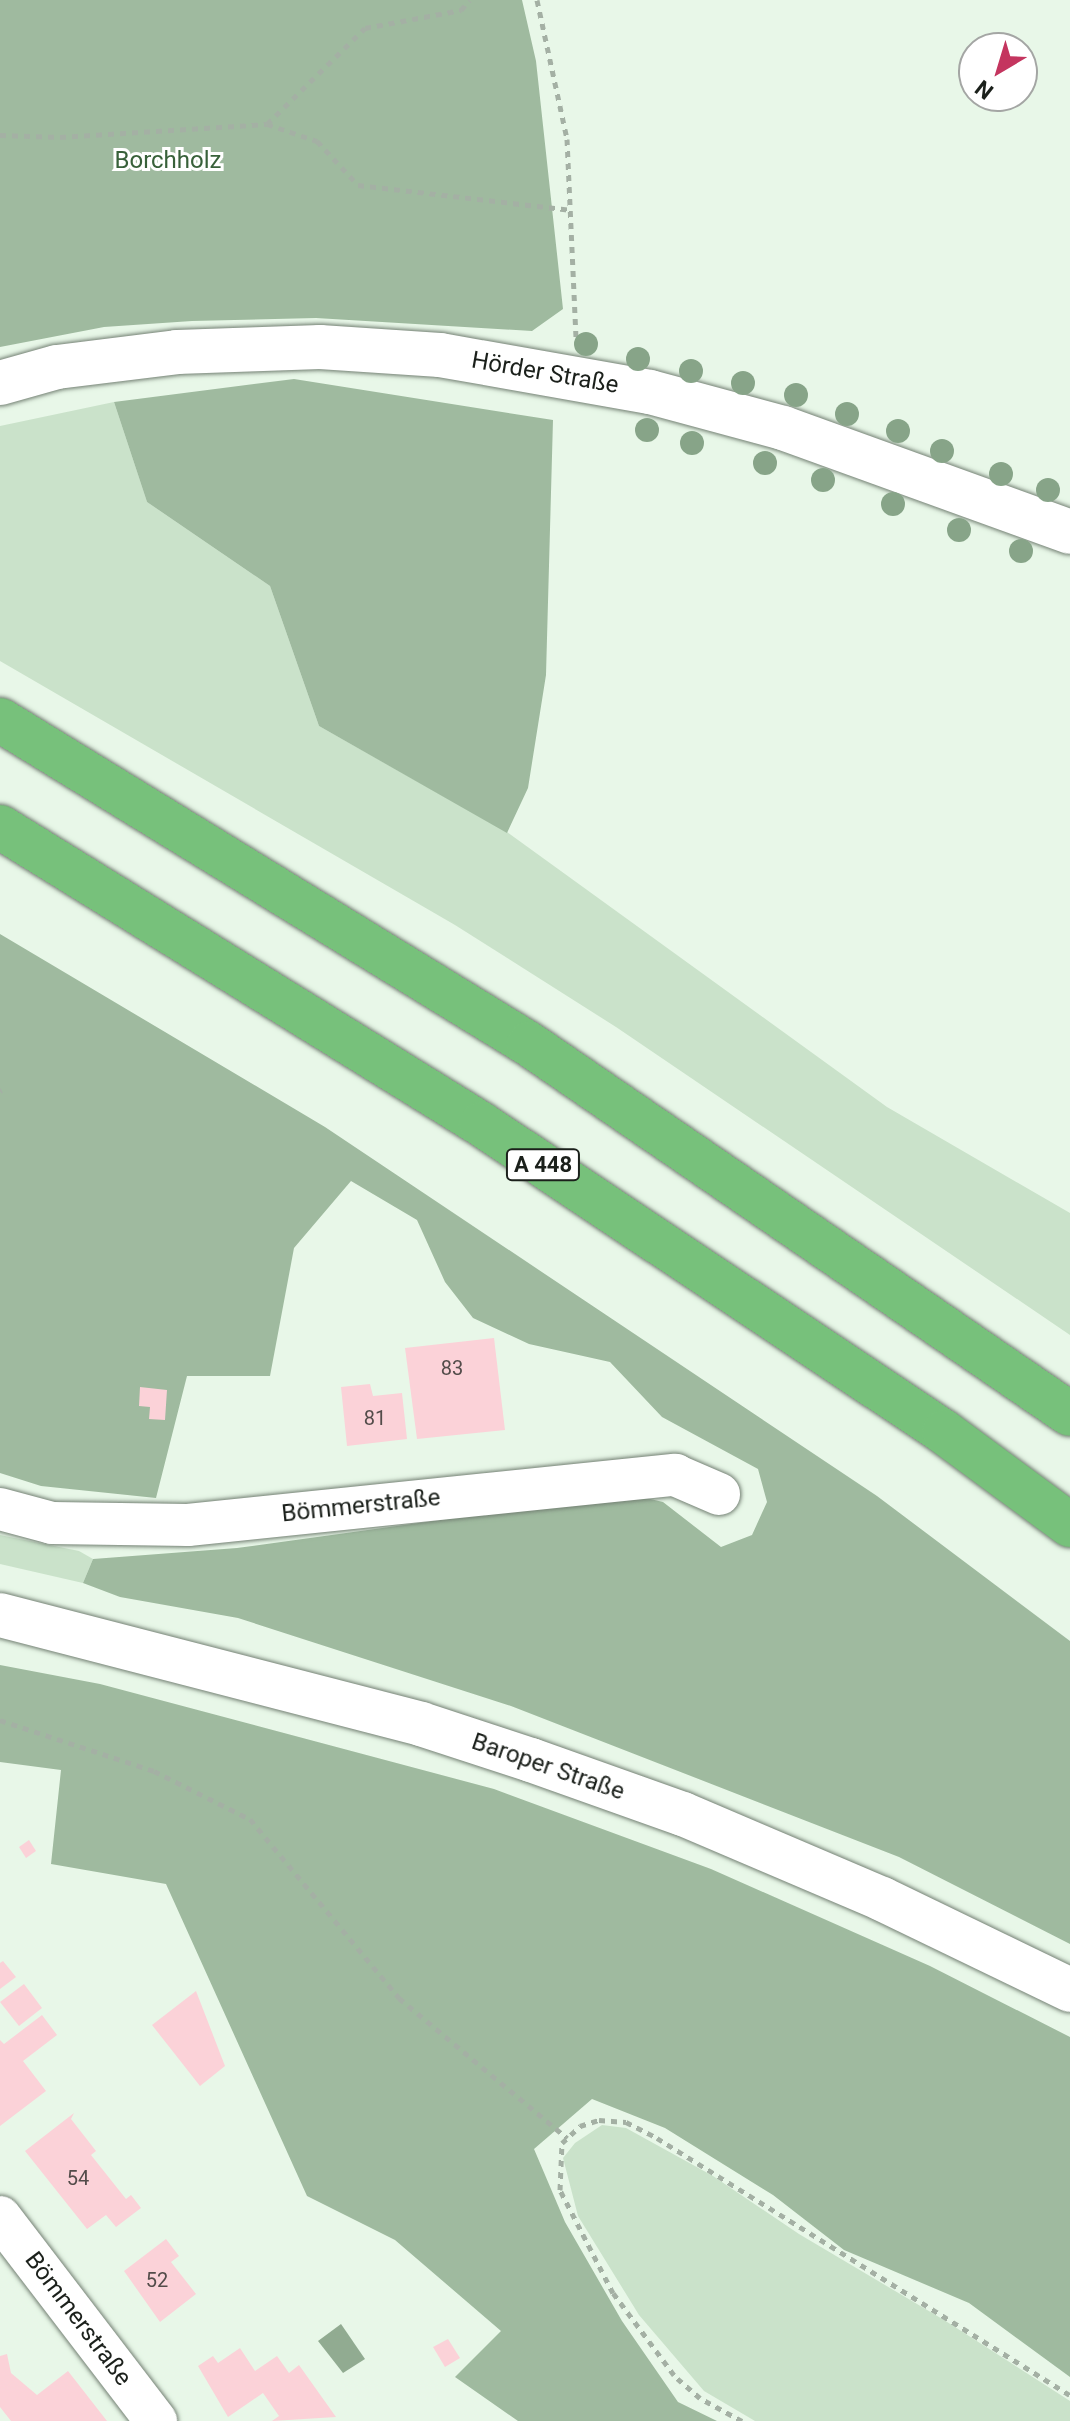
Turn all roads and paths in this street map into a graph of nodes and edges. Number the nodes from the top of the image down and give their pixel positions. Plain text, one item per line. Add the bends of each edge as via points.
1 (470, 0) edge
2 (537, 0) edge
3 (267, 124) junction
4 (0, 135) edge
5 (570, 210) junction
6 (578, 379) junction
7 (0, 383) edge
8 (1070, 532) edge
9 (0, 720) edge
10 (0, 827) edge
11 (1070, 1414) edge
12 (719, 1494) dead end
13 (0, 1509) edge
14 (1070, 1525) edge
15 (0, 1615) edge
16 (0, 1720) edge
17 (1070, 1990) edge
18 (567, 2138) junction
19 (0, 2217) edge
20 (1070, 2395) edge
21 (156, 2421) edge
22 (742, 2421) edge

1 - 3 path via 461,10 365,28
2 - 5 path via 567,139
3 - 4 path via 60,137
3 - 5 path via 317,141 358,185
5 - 6 path
6 - 7 main road, Hörder Straße via 440,355 320,347 177,352 57,367
6 - 8 main road, Hörder Straße via 650,392 783,428
9 - 11 highway via 529,1044 987,1352
10 - 14 highway, A 448 via 481,1124 944,1432
12 - 13 street, Bömmerstraße via 675,1475 188,1525 52,1523
15 - 17 main road, Baroper Straße via 421,1724 545,1765 683,1814 868,1893
16 - 18 path via 154,1771 250,1819 399,1998
18 - 20 path via 580,2126 599,2120 626,2122 646,2132
18 - 22 path via 558,2164 560,2190 613,2293 674,2375 700,2398
19 - 21 street, Bömmerstraße

